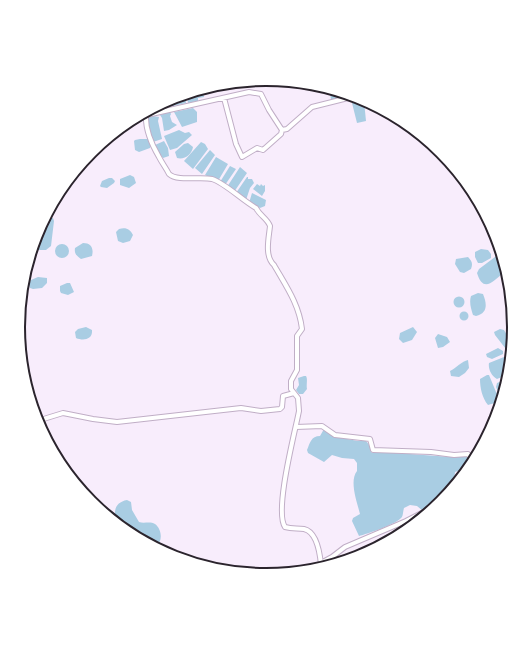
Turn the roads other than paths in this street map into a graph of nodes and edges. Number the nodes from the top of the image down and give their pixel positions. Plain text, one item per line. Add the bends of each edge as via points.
1 (224, 98) junction
2 (343, 99) edge
3 (156, 113) edge
4 (146, 119) edge
5 (282, 130) junction
6 (294, 393) junction
7 (43, 419) edge
8 (296, 427) junction
9 (469, 456) edge
10 (418, 515) edge
11 (327, 560) edge
12 (320, 562) edge

1 - 3 street
1 - 5 street via 244,92 260,94
1 - 5 street via 236,144 242,156 257,148 263,150 281,134
2 - 5 street via 312,107 287,129
4 - 6 street via 149,135 171,176 214,180 256,208 258,214 267,220 270,226 270,262 290,291 300,316 302,329 297,336 297,370 291,386
6 - 7 street via 283,396 282,407 266,410 241,408 118,422 63,413
6 - 8 street via 298,398 299,407
8 - 9 street via 322,426 335,435 370,439 373,450
8 - 12 street via 282,496 282,520 285,527 310,532
10 - 11 street via 345,547

